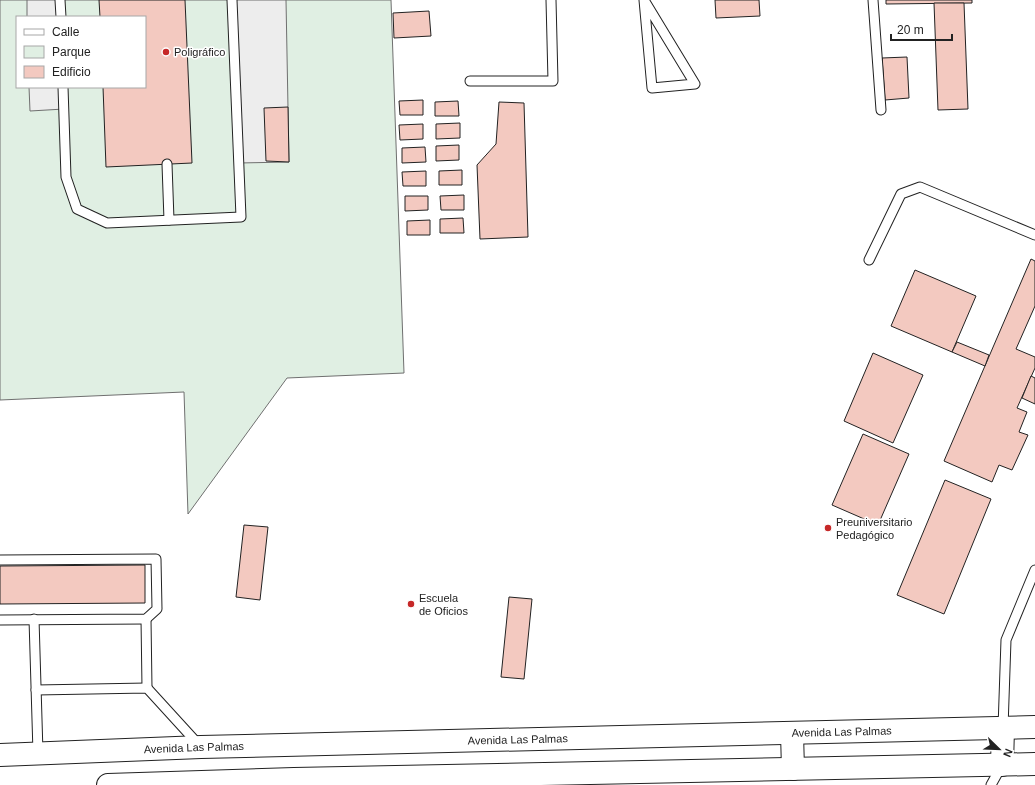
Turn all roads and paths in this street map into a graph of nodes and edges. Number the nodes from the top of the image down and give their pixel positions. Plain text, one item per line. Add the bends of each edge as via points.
1 (60, 0) edge
2 (232, 0) edge
3 (551, 0) edge
4 (644, 0) edge
5 (874, 0) edge
6 (61, 16) edge
7 (470, 80) dead end
8 (63, 88) edge
9 (881, 110) dead end
10 (167, 164) dead end
11 (169, 220) junction
12 (1035, 235) edge
13 (869, 260) dead end
14 (0, 560) edge
15 (1035, 570) edge
16 (146, 618) junction
17 (34, 619) junction
18 (0, 620) edge
19 (147, 688) junction
20 (36, 690) junction
21 (1035, 727) edge
22 (1003, 728) junction
23 (792, 733) junction
24 (293, 745) junction
25 (201, 747) junction
26 (38, 753) junction
27 (0, 755) edge
28 (1035, 764) edge
29 (1002, 765) junction
30 (793, 769) junction
31 (294, 779) junction
32 (108, 785) edge
33 (991, 785) edge

1 - 6 lane
2 - 11 lane via 241,217
3 - 7 lane via 553,81
4 - 4 lane via 695,84 652,88
5 - 9 lane
8 - 11 lane via 66,177 77,209 107,223
10 - 11 lane
12 - 13 lane via 920,187 902,194
14 - 16 lane via 156,559 157,609
15 - 22 lane via 1006,640
16 - 17 lane
16 - 19 lane
17 - 18 lane
17 - 20 lane
19 - 20 lane
19 - 25 lane
20 - 26 lane
21 - 22 street, Avenida Las Palmas
22 - 23 street, Avenida Las Palmas
22 - 29 street
23 - 24 street, Avenida Las Palmas
23 - 30 street
24 - 25 street, Avenida Las Palmas
24 - 31 street
25 - 26 street, Avenida Las Palmas
26 - 27 street, Avenida Las Palmas
28 - 29 street
29 - 30 street
29 - 33 lane
30 - 31 street
31 - 32 street

